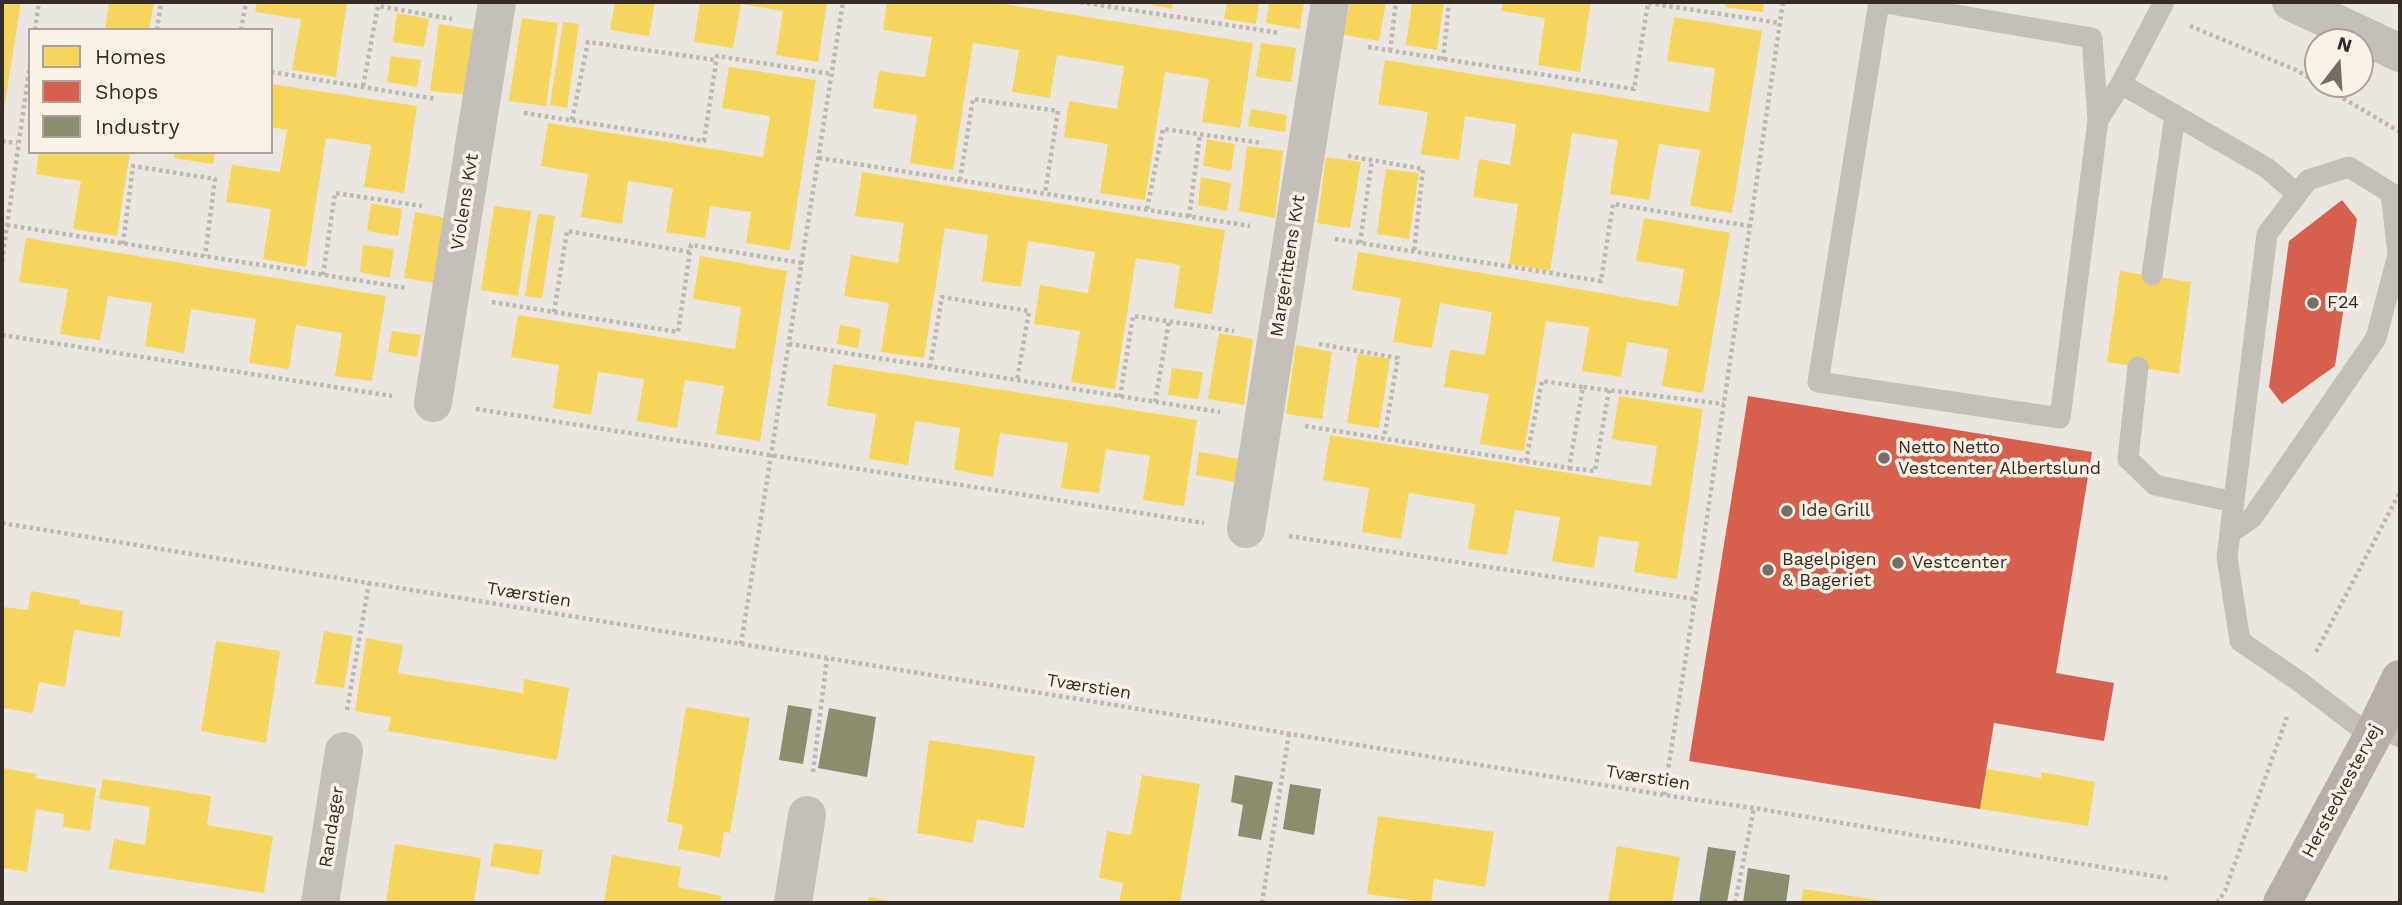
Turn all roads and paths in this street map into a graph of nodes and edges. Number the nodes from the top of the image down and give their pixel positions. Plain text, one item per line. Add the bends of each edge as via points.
1 (40, 2) edge
2 (161, 2) edge
3 (246, 2) edge
4 (843, 2) edge
5 (1080, 2) edge
6 (1330, 2) edge
7 (1396, 2) edge
8 (1449, 2) edge
9 (1783, 2) edge
10 (2291, 2) edge
11 (2162, 8) edge
12 (495, 14) edge
13 (1780, 23) junction
14 (35, 28) edge
15 (157, 28) edge
16 (241, 28) edge
17 (1323, 40) junction
18 (1390, 51) junction
19 (2400, 53) edge
20 (716, 60) junction
21 (1443, 60) junction
22 (273, 72) edge
23 (832, 74) junction
24 (2304, 75) edge
25 (28, 77) edge
26 (2121, 84) junction
27 (363, 86) junction
28 (2343, 98) edge
29 (480, 106) junction
30 (2175, 115) junction
31 (572, 120) junction
32 (2098, 120) junction
33 (2400, 132) edge
34 (1200, 134) junction
35 (2, 141) edge
36 (18, 143) junction
37 (1306, 149) junction
38 (1373, 160) junction
39 (960, 180) dead end
40 (1045, 193) dead end
41 (2297, 194) junction
42 (1147, 209) dead end
43 (463, 212) junction
44 (1189, 217) dead end
45 (2398, 230) edge
46 (1360, 243) dead end
47 (123, 244) dead end
48 (690, 252) dead end
49 (1413, 252) dead end
50 (205, 256) dead end
51 (2, 261) edge
52 (323, 275) dead end
53 (2152, 275) dead end
54 (554, 312) dead end
55 (1169, 321) junction
56 (2, 335) edge
57 (1277, 337) junction
58 (930, 367) dead end
59 (2138, 368) dead end
60 (1017, 380) dead end
61 (1583, 387) dead end
62 (1609, 390) dead end
63 (1120, 397) dead end
64 (1155, 402) dead end
65 (433, 403) junction
66 (1384, 438) dead end
67 (772, 455) junction
68 (1526, 461) dead end
69 (1569, 468) dead end
70 (2234, 502) junction
71 (2, 523) edge
72 (1246, 529) junction
73 (2230, 533) junction
74 (369, 583) junction
75 (1695, 599) junction
76 (741, 644) junction
77 (827, 658) junction
78 (2400, 679) edge
79 (1289, 733) junction
80 (2383, 733) edge
81 (344, 751) joint
82 (1664, 795) junction
83 (1754, 808) junction
84 (807, 815) joint
85 (2171, 879) dead end
86 (2225, 891) dead end
87 (320, 903) edge
88 (793, 903) edge
89 (1262, 903) edge
90 (1735, 903) edge
91 (2217, 903) edge
92 (2282, 903) edge

1 - 14 path
2 - 15 path
3 - 16 path
4 - 23 path
5 - 17 path
6 - 17 street, Margerittens Kvt
7 - 18 path
8 - 21 path
9 - 13 path
10 - 19 street
11 - 24 path
11 - 26 lane
12 - 27 path via 378,6
12 - 29 street, Violens Kvt
13 - 21 path via 1648,3 1634,89
13 - 75 path
17 - 18 path
17 - 37 street, Margerittens Kvt
18 - 21 path
20 - 23 path
20 - 31 path via 587,42
20 - 31 path via 704,141
22 - 27 path
23 - 67 path
25 - 36 path
26 - 30 lane
26 - 32 lane
27 - 29 path
28 - 33 path
29 - 31 path
29 - 43 street, Violens Kvt
30 - 41 lane via 2267,168
30 - 53 lane
32 - 32 lane via 2060,418 1818,382 1879,2 2092,38
34 - 37 path
34 - 42 path via 1163,129
34 - 44 path
35 - 36 path
36 - 51 path
37 - 38 path
37 - 57 street, Margerittens Kvt
38 - 46 path
38 - 49 path via 1423,169
39 - 40 path via 973,99 1058,111
41 - 45 lane via 2308,180 2349,167 2391,193
41 - 70 lane via 2267,234
43 - 52 path via 335,193
43 - 65 street, Violens Kvt
45 - 73 lane via 2398,255 2376,338 2252,518
47 - 50 path via 133,166 215,179
48 - 54 path via 567,231
55 - 57 path
55 - 63 path via 1133,316
55 - 64 path
56 - 65 path
57 - 66 path via 1398,358
57 - 72 street, Margerittens Kvt
58 - 60 path via 942,297 1029,311
59 - 70 lane via 2128,459 2155,485
61 - 68 path via 1542,381
62 - 69 path via 1595,471
65 - 67 path
67 - 72 path
67 - 76 path
70 - 73 lane
71 - 74 path, Tværstien
72 - 75 path
73 - 80 lane via 2227,557 2240,641
74 - 76 path, Tværstien
74 - 81 path via 343,730
75 - 82 path
76 - 77 path, Tværstien
77 - 79 path, Tværstien
77 - 84 path
78 - 80 street, Herstedvestervej
79 - 82 path, Tværstien
79 - 89 path
80 - 92 street, Herstedvestervej
81 - 87 street, Randager
82 - 83 path, Tværstien
83 - 85 path, Tværstien
83 - 90 path
84 - 88 street
86 - 91 path

